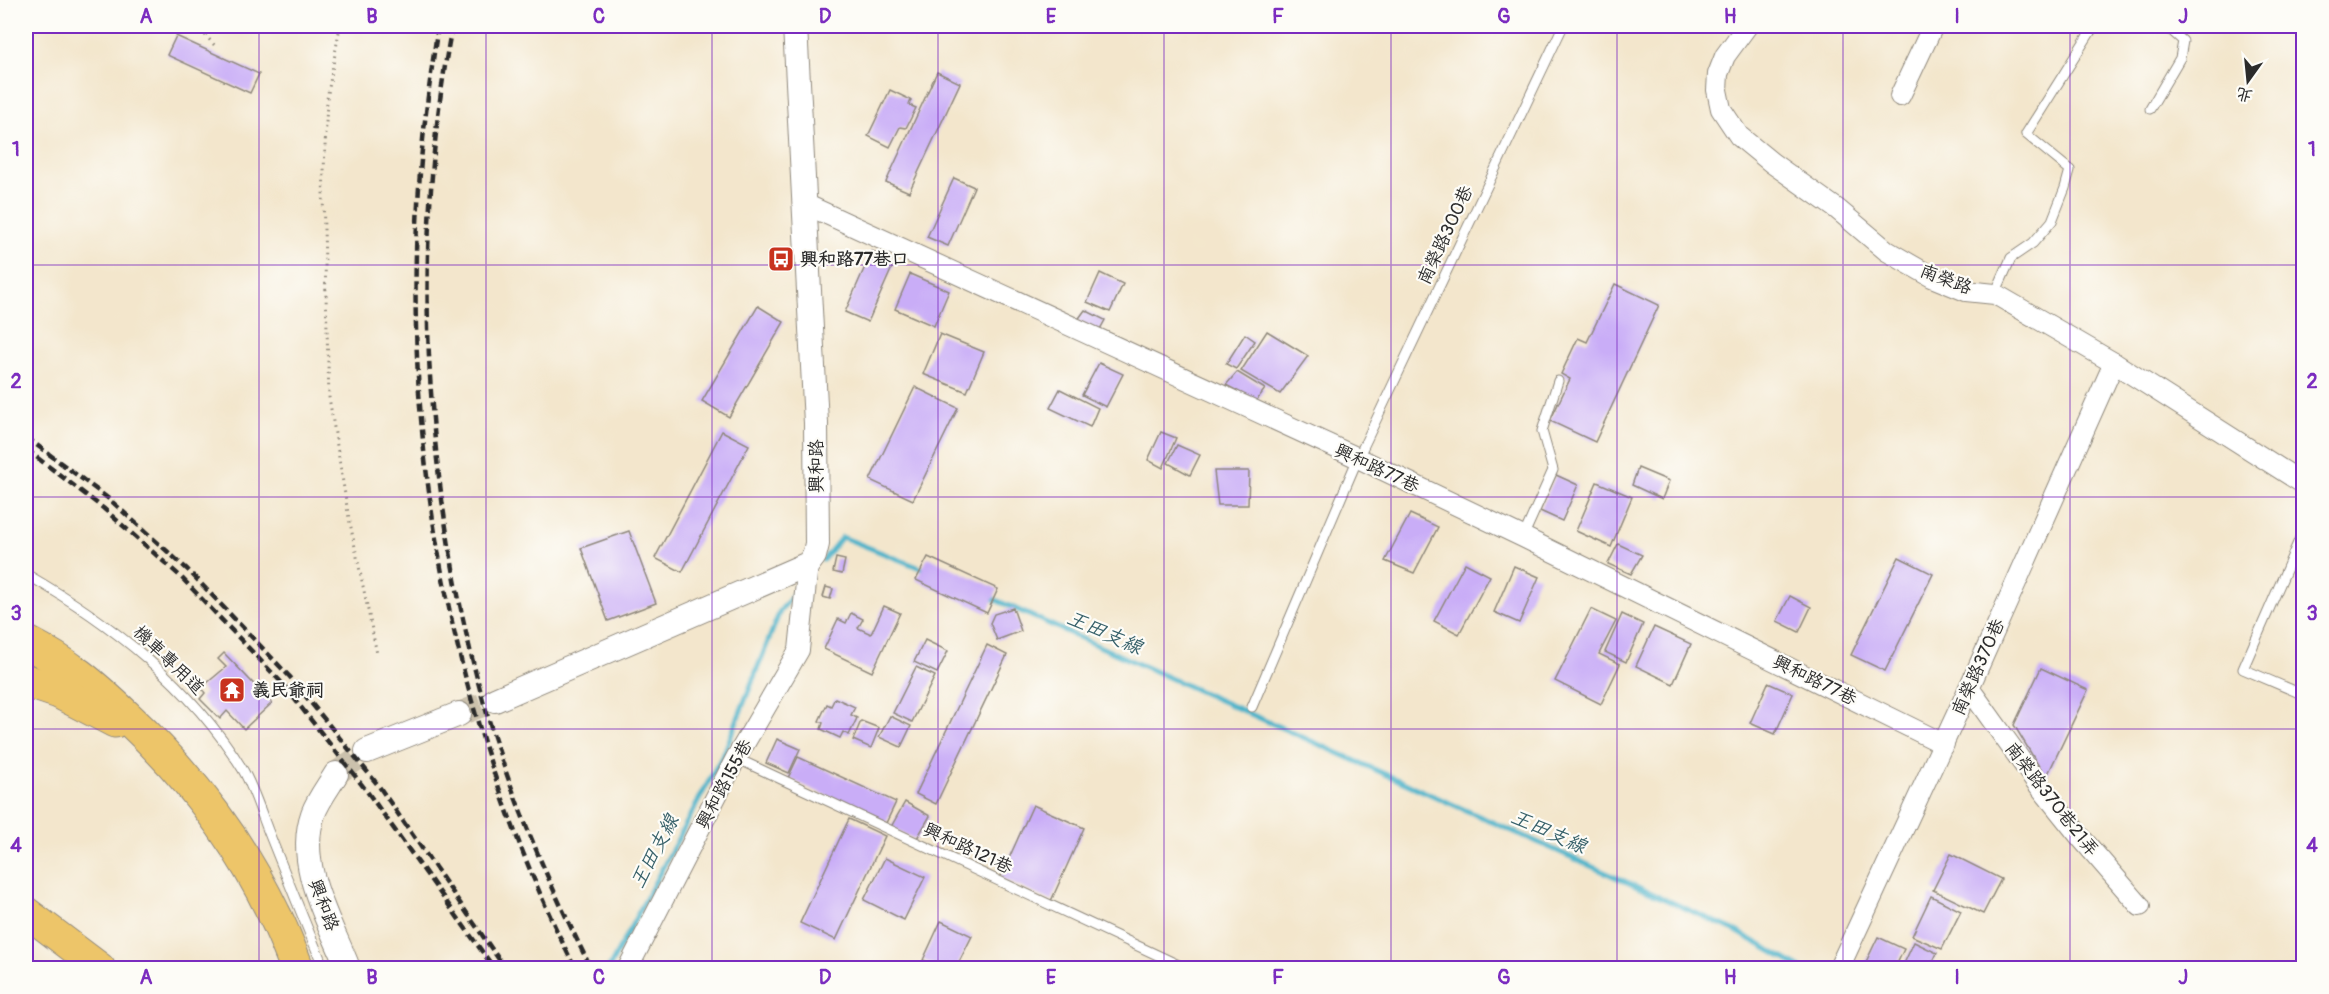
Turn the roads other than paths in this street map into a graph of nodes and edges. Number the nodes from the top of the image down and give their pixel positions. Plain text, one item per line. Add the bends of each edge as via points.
1 (795, 26) edge
2 (1563, 26) edge
3 (1747, 26) edge
4 (1933, 26) edge
5 (2094, 26) edge
6 (2166, 26) edge
7 (1900, 96) dead end
8 (2150, 109) dead end
9 (805, 204) junction
10 (1995, 294) junction
11 (2114, 363) junction
12 (1558, 381) dead end
13 (1358, 458) junction
14 (2304, 484) edge
15 (2304, 529) edge
16 (1523, 537) junction
17 (808, 565) junction
18 (26, 573) edge
19 (26, 642) edge
20 (26, 681) edge
21 (1969, 688) junction
22 (2304, 694) edge
23 (495, 700) tunnel mouth
24 (1252, 707) dead end
25 (459, 714) tunnel mouth
26 (151, 740) junction
27 (1944, 744) junction
28 (367, 751) tunnel mouth
29 (736, 758) junction
30 (336, 774) tunnel mouth
31 (2140, 906) dead end
32 (26, 912) edge
33 (26, 938) edge
34 (65, 969) edge
35 (100, 969) edge
36 (297, 969) edge
37 (324, 969) edge
38 (348, 969) edge
39 (628, 969) edge
40 (1185, 969) edge
41 (1839, 969) edge

1 - 9 street, 興和路
2 - 13 lane, 南榮路300巷
3 - 10 street, 南榮路 via 1725,56 1718,74 1721,110 1739,136 1837,208 1887,251 1966,291
4 - 7 street
5 - 10 lane via 2026,134 2070,170 2065,188 2052,221 2033,243 2011,258
6 - 8 lane via 2183,41 2180,58
9 - 13 street, 興和路77巷
9 - 17 street, 興和路 via 816,423 817,544
10 - 11 street, 南榮路
11 - 14 street, 南榮路
11 - 21 street, 南榮路370巷
12 - 16 lane via 1542,431 1553,470
13 - 16 street, 興和路77巷
13 - 24 lane, 南榮路300巷
15 - 22 lane via 2243,669
16 - 27 street, 興和路77巷
17 - 23 street
17 - 29 street, 興和路155巷 via 799,650
18 - 37 lane, 機車專用道 via 74,601 133,645 181,691 219,737 244,772
19 - 26 highway via 85,678
20 - 26 highway via 59,692
21 - 27 street, 南榮路370巷
21 - 31 street, 南榮路370巷21弄 via 2037,783
25 - 28 street
26 - 36 highway via 200,793 241,854 274,914
27 - 41 street, 南榮路370巷
29 - 39 street, 興和路155巷
29 - 40 lane, 興和路121巷
30 - 38 street, 興和路 via 314,812 307,838 311,876
32 - 35 main road
33 - 34 main road

